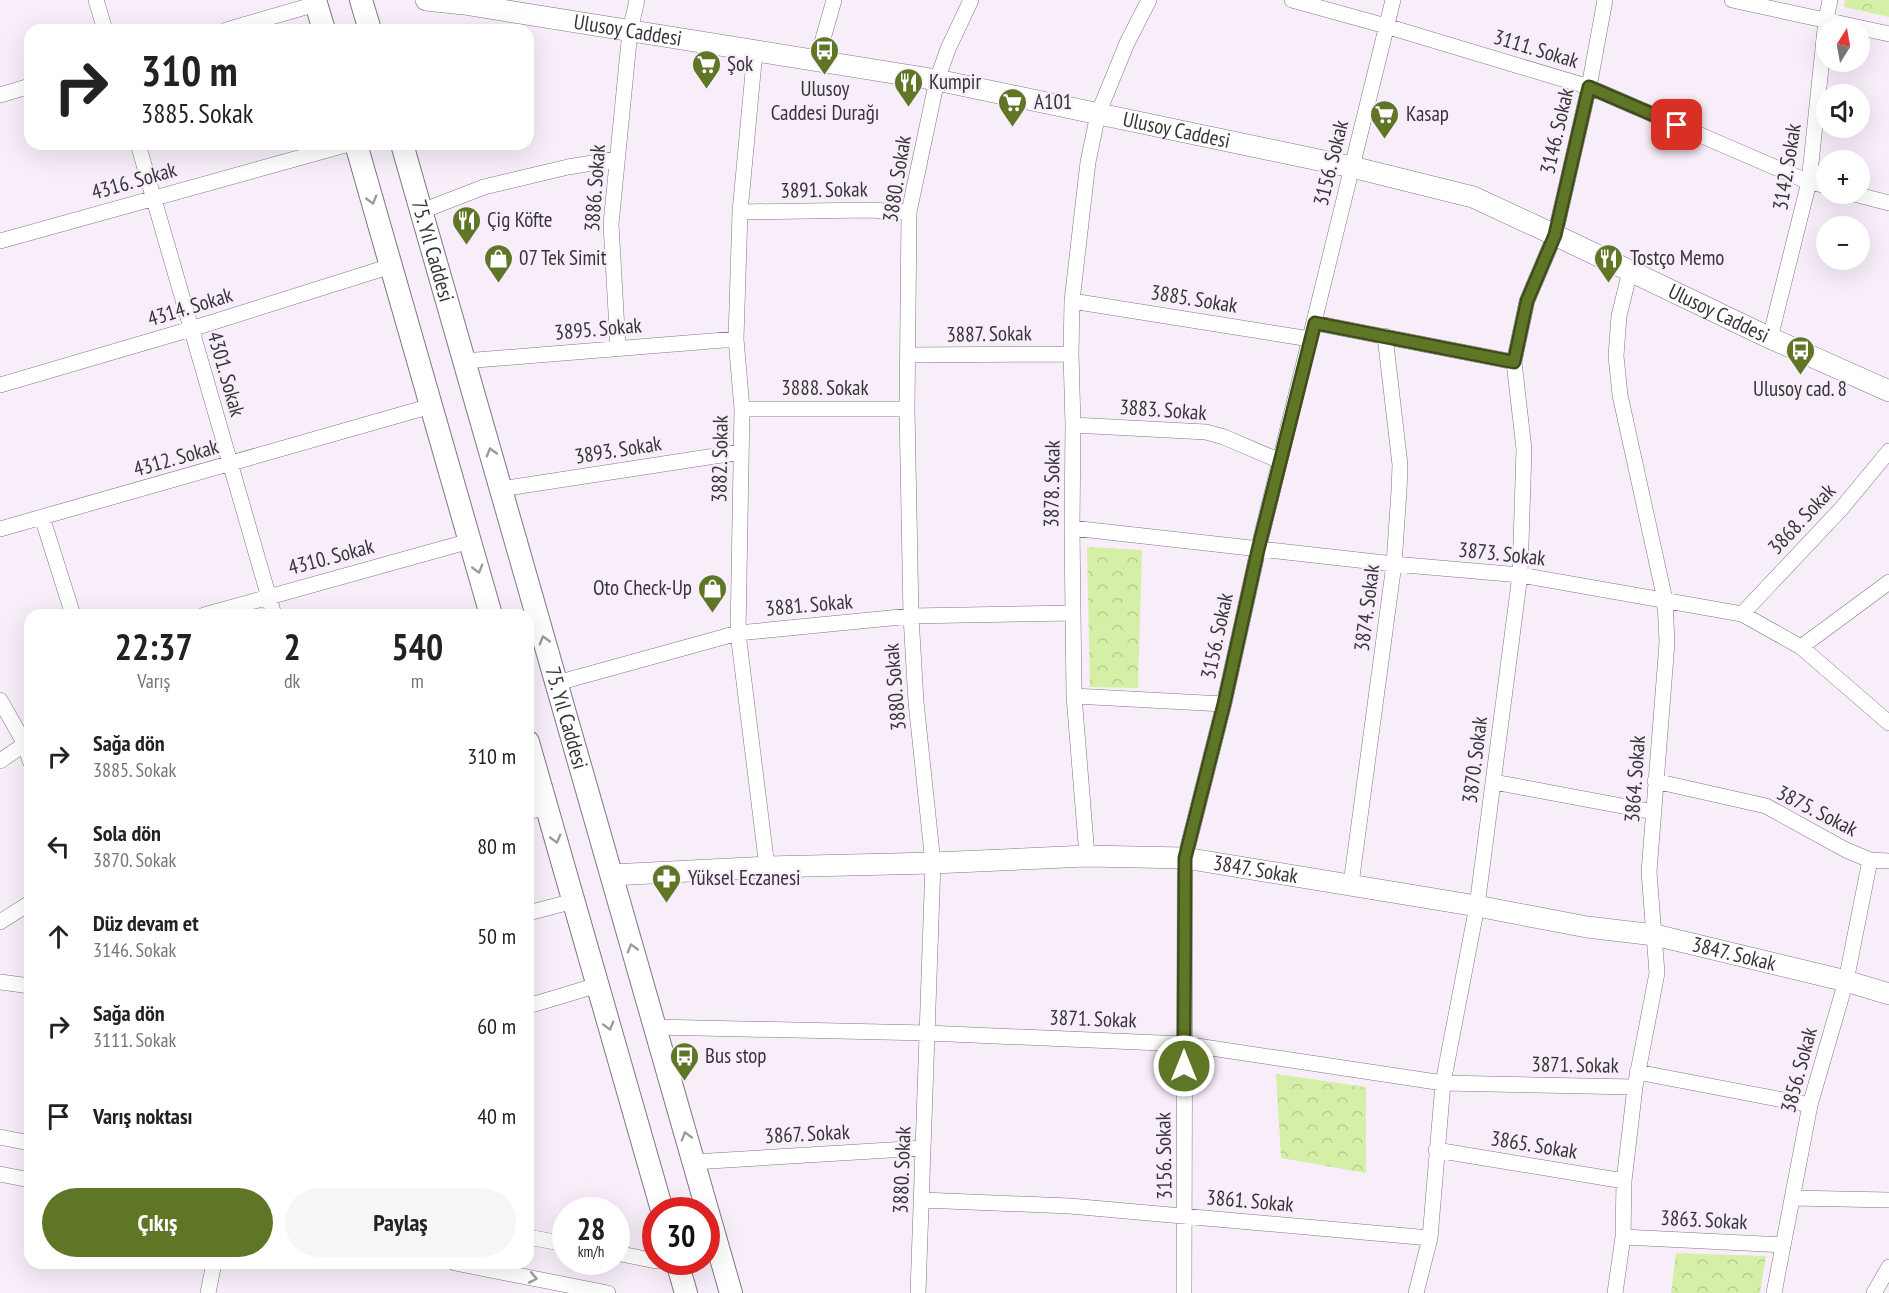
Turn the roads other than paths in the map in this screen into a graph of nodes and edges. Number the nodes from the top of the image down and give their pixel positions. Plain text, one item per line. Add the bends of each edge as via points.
1 (96, 0) edge
2 (361, 0) edge
3 (426, 0) edge
4 (637, 0) edge
5 (834, 0) edge
6 (971, 0) edge
7 (1149, 0) edge
8 (1292, 0) edge
9 (1393, 0) edge
10 (1605, 0) edge
11 (1732, 0) edge
12 (1830, 0) edge
13 (316, 2) edge
14 (464, 2) edge
15 (1817, 18) edge
16 (1826, 18) edge
17 (103, 24) edge
18 (245, 24) edge
19 (322, 24) edge
20 (368, 24) edge
21 (1386, 26) junction
22 (1870, 30) edge
23 (630, 31) junction
24 (1889, 34) edge
25 (755, 51) junction
26 (817, 60) junction
27 (1821, 72) edge
28 (937, 80) junction
29 (1589, 87) junction
30 (24, 88) edge
31 (0, 95) edge
32 (1098, 114) junction
33 (140, 150) edge
34 (327, 150) edge
35 (358, 150) edge
36 (404, 150) edge
37 (617, 159) junction
38 (1352, 167) junction
39 (1809, 182) junction
40 (1816, 184) edge
41 (153, 197) junction
42 (1870, 198) edge
43 (1889, 203) edge
44 (422, 211) junction
45 (740, 212) junction
46 (909, 212) junction
47 (1555, 235) junction
48 (0, 241) edge
49 (391, 266) junction
50 (1630, 271) junction
51 (1072, 301) junction
52 (1315, 323) junction
53 (191, 329) junction
54 (1384, 336) junction
55 (1770, 338) junction
56 (736, 339) junction
57 (1310, 339) junction
58 (618, 348) junction
59 (1071, 354) junction
60 (908, 356) junction
61 (465, 361) junction
62 (1514, 362) junction
63 (0, 386) edge
64 (1889, 391) edge
65 (431, 406) junction
66 (742, 409) junction
67 (907, 409) junction
68 (1073, 425) junction
69 (1889, 451) edge
70 (741, 452) junction
71 (1280, 461) junction
72 (230, 464) junction
73 (501, 489) junction
74 (42, 517) junction
75 (1072, 528) junction
76 (0, 529) edge
77 (470, 541) junction
78 (1258, 550) junction
79 (1394, 564) junction
80 (1520, 575) junction
81 (1889, 582) edge
82 (268, 596) junction
83 (1665, 600) junction
84 (71, 609) edge
85 (224, 609) edge
86 (272, 609) edge
87 (489, 609) edge
88 (1073, 612) junction
89 (1742, 614) junction
90 (911, 616) junction
91 (738, 633) junction
92 (1801, 647) junction
93 (556, 683) junction
94 (1074, 696) junction
95 (0, 700) edge
96 (1224, 704) junction
97 (1889, 723) edge
98 (24, 742) edge
99 (24, 745) edge
100 (0, 761) edge
101 (1655, 781) junction
102 (1494, 782) junction
103 (534, 787) edge
104 (537, 809) edge
105 (1654, 812) junction
106 (1088, 856) junction
107 (1185, 858) junction
108 (1870, 860) junction
109 (1889, 861) edge
110 (933, 863) junction
111 (767, 867) junction
112 (611, 875) junction
113 (1351, 884) junction
114 (573, 902) junction
115 (1477, 906) junction
116 (24, 907) edge
117 (534, 912) edge
118 (0, 922) edge
119 (1655, 935) junction
120 (1846, 981) junction
121 (0, 982) edge
122 (24, 985) edge
123 (598, 986) junction
124 (1889, 994) edge
125 (534, 1004) edge
126 (655, 1027) junction
127 (927, 1033) junction
128 (1184, 1044) junction
129 (1636, 1079) junction
130 (1443, 1083) junction
131 (1810, 1105) junction
132 (0, 1137) edge
133 (24, 1142) edge
134 (923, 1148) junction
135 (1436, 1150) junction
136 (693, 1162) junction
137 (0, 1174) edge
138 (24, 1179) edge
139 (1624, 1180) junction
140 (658, 1197) edge
141 (1792, 1198) junction
142 (922, 1200) junction
143 (1889, 1200) edge
144 (1185, 1217) junction
145 (1623, 1237) junction
146 (534, 1238) edge
147 (1430, 1238) junction
148 (552, 1241) edge
149 (1783, 1245) junction
150 (1889, 1267) edge
151 (213, 1269) edge
152 (486, 1269) edge
153 (675, 1275) edge
154 (1421, 1292) edge
155 (208, 1293) edge
156 (608, 1293) edge
157 (686, 1293) edge
158 (731, 1293) edge
159 (918, 1293) edge
160 (1184, 1293) edge
161 (1615, 1293) edge
162 (1774, 1293) edge
163 (1875, 1293) edge

1 - 17 street
2 - 20 main road
3 - 14 street, Ulusoy Caddesi
4 - 23 street, 3886. Sokak
5 - 26 street
6 - 28 street, 3880. Sokak
7 - 32 street, 3878. Sokak
8 - 21 street, 3111. Sokak
9 - 21 street, 3156. Sokak
10 - 29 street, 3146. Sokak
11 - 15 street
12 - 16 street, 3142. Sokak
13 - 18 street
13 - 19 main road
14 - 23 street, Ulusoy Caddesi
21 - 29 street, 3111. Sokak
21 - 38 street, 3156. Sokak
22 - 24 street
23 - 25 street, Ulusoy Caddesi
23 - 37 street, 3886. Sokak
25 - 26 street, Ulusoy Caddesi
25 - 45 street, 3882. Sokak
26 - 28 street, Ulusoy Caddesi
27 - 39 street, 3142. Sokak
28 - 32 street, Ulusoy Caddesi
28 - 46 street, 3880. Sokak
29 - 39 street, 3111. Sokak
29 - 47 street, 3146. Sokak
30 - 31 street
32 - 38 street, Ulusoy Caddesi
32 - 51 street, 3878. Sokak via 1088,162
33 - 41 street, 4301. Sokak
34 - 41 street, 4316. Sokak
35 -> 49 main road
36 - 44 main road, 75. Yıl Caddesi
37 - 44 street via 484,187
37 - 58 street, 3886. Sokak via 611,224
38 - 47 street, Ulusoy Caddesi via 1473,197
38 - 52 street, 3156. Sokak
39 - 40 street, 3111. Sokak
39 - 55 street, 3142. Sokak
41 - 48 street, 4316. Sokak
41 - 53 street, 4301. Sokak
42 - 43 street
44 - 61 main road, 75. Yıl Caddesi
45 - 46 street, 3891. Sokak
45 - 56 street, 3882. Sokak
46 - 60 street, 3880. Sokak
47 - 50 street, Ulusoy Caddesi
47 - 62 street, 3870. Sokak via 1527,301
49 - 53 street, 4314. Sokak
49 - 65 main road
50 - 55 street, Ulusoy Caddesi
50 - 83 street, 3864. Sokak via 1619,316 1619,386
51 - 57 street, 3885. Sokak
51 - 59 street, 3878. Sokak
52 - 54 street
52 - 57 street, 3156. Sokak
53 - 63 street, 4314. Sokak
53 - 72 street, 4301. Sokak
54 - 62 street
54 - 79 street, 3874. Sokak via 1400,465
55 - 64 street, Ulusoy Caddesi
56 - 58 street, 3895. Sokak
56 - 66 street, 3882. Sokak
57 - 71 street, 3156. Sokak
58 - 61 street, 3895. Sokak
59 - 60 street, 3887. Sokak
59 - 68 street, 3878. Sokak
60 - 67 street, 3880. Sokak
73 -> 61 main road, 75. Yıl Caddesi
62 - 80 street, 3870. Sokak via 1524,449
65 - 72 street, 4312. Sokak
65 - 77 main road
66 - 67 street, 3888. Sokak
66 - 70 street, 3882. Sokak
67 - 90 street, 3880. Sokak
68 - 71 street, 3883. Sokak via 1206,432
68 - 75 street, 3878. Sokak
69 - 89 street, 3868. Sokak via 1841,509
70 - 73 street, 3893. Sokak
70 - 91 street, 3882. Sokak
71 - 78 street, 3156. Sokak
72 - 74 street, 4312. Sokak
72 - 82 street, 4301. Sokak
93 -> 73 main road, 75. Yıl Caddesi
74 - 76 street, 4312. Sokak
74 - 84 street
75 - 78 street, 3873. Sokak
75 - 88 street, 3878. Sokak
77 - 82 street, 4310. Sokak
77 -> 87 main road
78 - 79 street, 3873. Sokak
78 - 96 street, 3156. Sokak
79 - 80 street, 3873. Sokak
79 - 113 street, 3874. Sokak
80 - 83 street, 3873. Sokak
80 - 102 street, 3870. Sokak
81 - 92 street
82 - 85 street, 4310. Sokak
82 - 86 street, 4301. Sokak
83 - 89 street, 3873. Sokak
83 - 101 street, 3864. Sokak via 1667,643
88 - 90 street, 3881. Sokak
88 - 94 street, 3878. Sokak
89 - 92 street, 3873. Sokak
90 - 91 street, 3881. Sokak
90 - 110 street, 3880. Sokak
91 - 93 street, 3881. Sokak
91 - 111 street, 3882. Sokak
92 - 97 street, 3873. Sokak
93 - 112 main road, 75. Yıl Caddesi
94 - 96 street
94 - 106 street, 3878. Sokak
95 - 98 street
96 - 107 street, 3156. Sokak
99 - 100 street
101 - 105 street, 3864. Sokak
101 - 108 street, 3875. Sokak via 1766,806
102 - 105 street
102 - 115 street, 3870. Sokak
103 - 104 main road
104 -> 114 main road
105 - 119 street, 3864. Sokak via 1649,872
106 - 107 street, 3847. Sokak
106 - 110 street, 3847. Sokak
107 - 113 street, 3847. Sokak
107 - 128 street, 3156. Sokak
108 - 109 street, 3875. Sokak
108 - 120 street, 3856. Sokak
110 - 111 street, 3847. Sokak
110 - 127 street, 3880. Sokak
111 - 112 street, 3847. Sokak
126 -> 112 main road, 75. Yıl Caddesi
113 - 115 street, 3847. Sokak
114 - 117 street
114 - 123 main road
115 - 119 street, 3847. Sokak via 1587,927
115 - 130 street, 3870. Sokak
116 - 118 street
119 - 120 street, 3847. Sokak
119 - 129 street, 3864. Sokak via 1657,973
120 - 124 street, 3847. Sokak
120 - 131 street, 3856. Sokak
121 - 122 street
123 - 125 street
123 -> 140 main road
126 - 127 street, 3871. Sokak
136 -> 126 main road, 75. Yıl Caddesi
127 - 128 street, 3871. Sokak
127 - 134 street, 3880. Sokak
128 - 130 street, 3871. Sokak
128 - 144 street, 3156. Sokak
129 - 130 street, 3871. Sokak
129 - 131 street, 3871. Sokak
129 - 139 street, 3864. Sokak
130 - 135 street, 3870. Sokak
131 - 141 street, 3856. Sokak
132 - 133 street
134 - 136 street, 3867. Sokak
134 - 142 street, 3880. Sokak
135 - 139 street, 3865. Sokak
135 - 147 street, 3870. Sokak
136 - 158 main road, 75. Yıl Caddesi
137 - 138 street
139 - 145 street, 3864. Sokak
141 - 143 street
141 - 149 street, 3856. Sokak
142 - 144 street, 3861. Sokak via 1070,1206
142 - 159 street, 3880. Sokak
144 - 147 street, 3861. Sokak
144 - 160 street, 3156. Sokak
145 - 149 street, 3863. Sokak
145 - 161 street, 3864. Sokak
146 - 148 street
147 - 154 street, 3870. Sokak
149 - 162 street, 3856. Sokak
150 - 163 street
151 - 155 street
152 -> 156 street
153 - 157 main road

